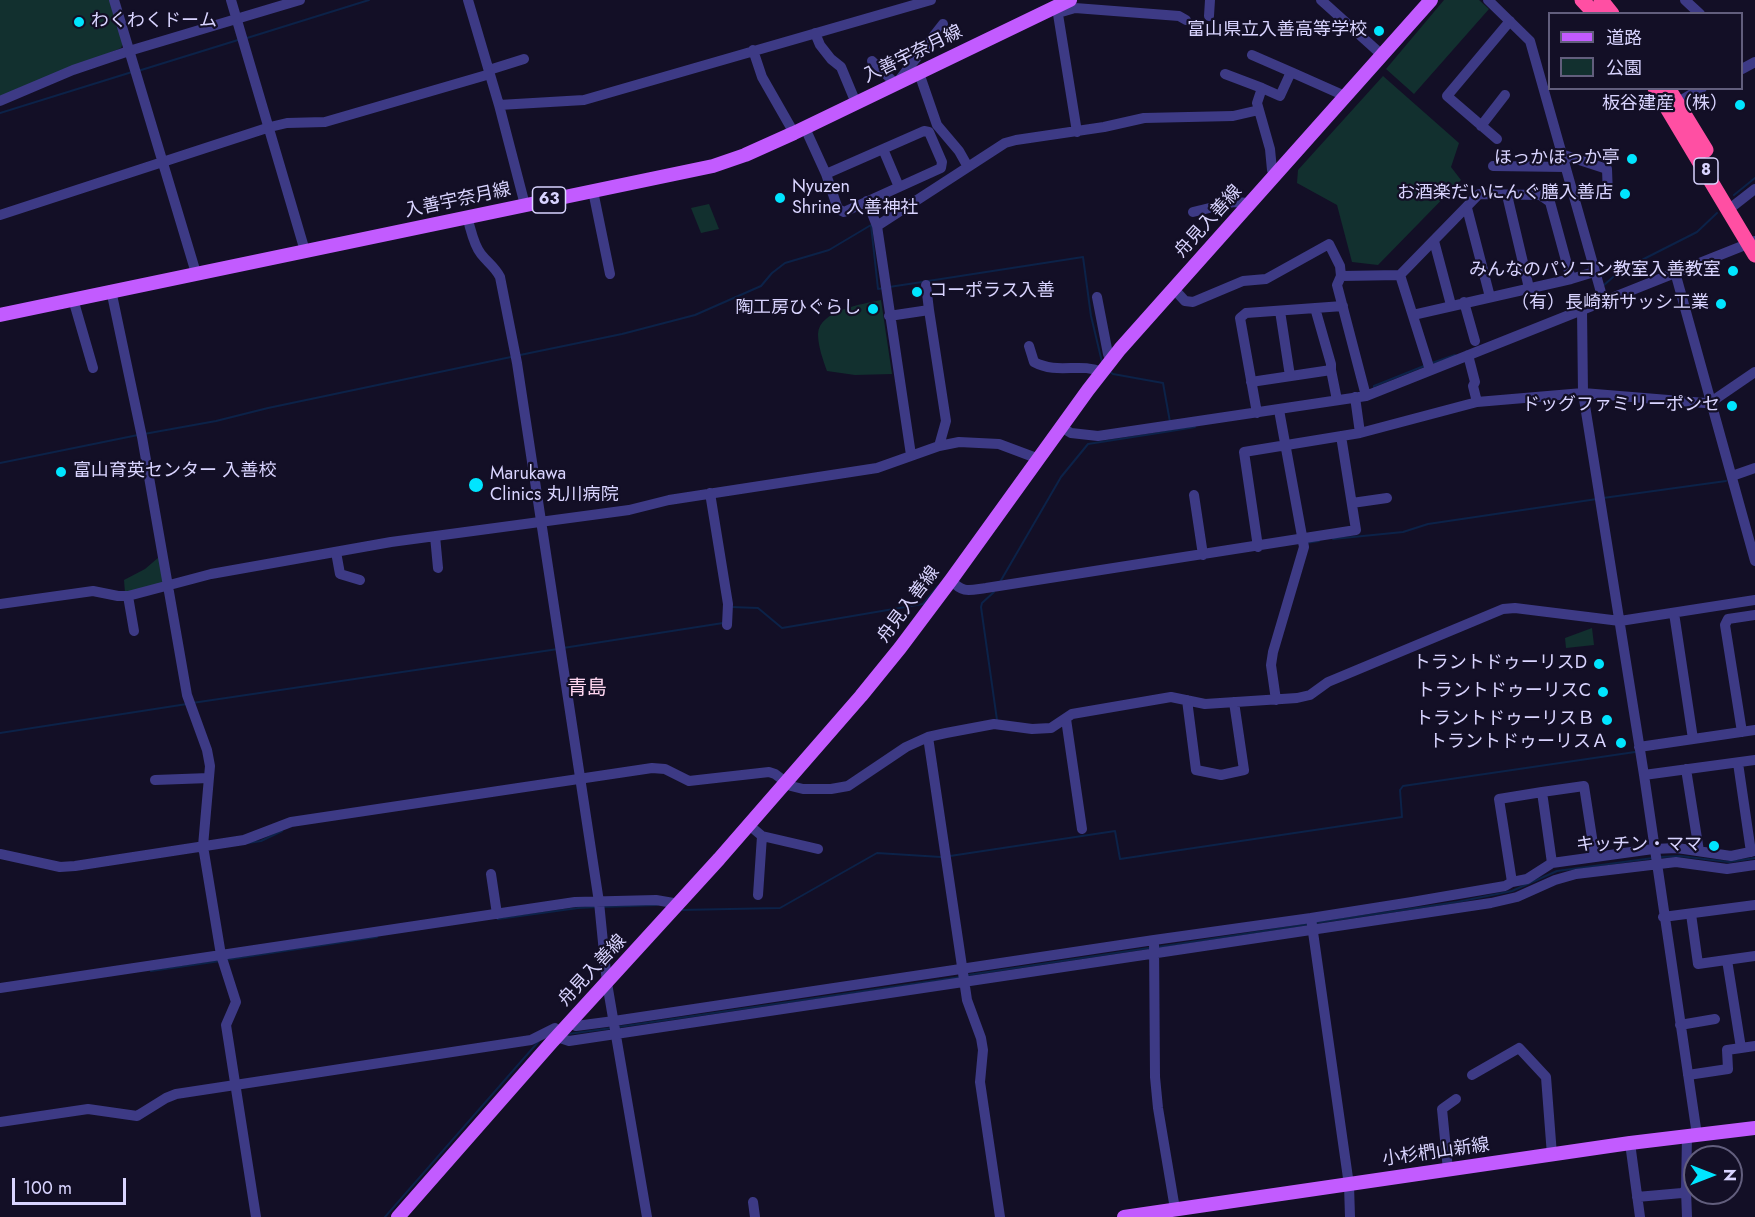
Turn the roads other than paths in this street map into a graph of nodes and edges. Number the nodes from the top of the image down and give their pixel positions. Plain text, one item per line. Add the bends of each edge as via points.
1 (114, 0) edge
2 (231, 0) edge
3 (300, 0) edge
4 (468, 0) edge
5 (931, 0) edge
6 (1210, 0) edge
7 (1321, 0) edge
8 (1431, 0) edge
9 (1488, 0) edge
10 (1582, 0) edge
11 (1601, 0) edge
12 (1684, 0) edge
13 (1062, 5) edge
14 (1593, 12) edge
15 (1610, 12) edge
16 (1698, 12) edge
17 (1209, 16) dead end
18 (236, 20) junction
19 (1186, 20) dead end
20 (1510, 21) junction
21 (943, 24) dead end
22 (815, 33) junction
23 (753, 50) junction
24 (129, 51) junction
25 (1252, 55) dead end
26 (1382, 55) junction
27 (524, 59) dead end
28 (872, 61) dead end
29 (1537, 65) junction
30 (1548, 67) edge
31 (490, 72) junction
32 (1291, 72) junction
33 (919, 74) junction
34 (1225, 75) dead end
35 (896, 84) junction
36 (1262, 88) junction
37 (1656, 90) edge
38 (1669, 90) edge
39 (1699, 90) edge
40 (1505, 95) dead end
41 (1346, 96) junction
42 (0, 101) edge
43 (856, 103) junction
44 (499, 105) junction
45 (1668, 108) junction
46 (1259, 110) junction
47 (1481, 126) junction
48 (270, 127) junction
49 (800, 130) junction
50 (1077, 132) junction
51 (1497, 139) dead end
52 (883, 149) junction
53 (1561, 154) junction
54 (163, 163) junction
55 (968, 166) junction
56 (1493, 166) dead end
57 (1565, 166) junction
58 (826, 174) junction
59 (1275, 175) junction
60 (899, 187) junction
61 (1755, 189) edge
62 (593, 191) junction
63 (1507, 195) junction
64 (1608, 196) dead end
65 (867, 201) junction
66 (1250, 203) junction
67 (525, 205) junction
68 (1467, 208) junction
69 (1728, 210) junction
70 (1193, 212) dead end
71 (0, 215) edge
72 (467, 217) junction
73 (876, 226) junction
74 (1434, 241) junction
75 (1753, 245) edge
76 (305, 251) junction
77 (1594, 272) junction
78 (1675, 272) junction
79 (196, 273) junction
80 (610, 274) dead end
81 (1400, 275) junction
82 (1341, 276) junction
83 (1571, 279) junction
84 (926, 285) dead end
85 (1529, 288) junction
86 (1174, 289) junction
87 (111, 290) junction
88 (1097, 297) dead end
89 (1490, 297) junction
90 (73, 299) junction
91 (1464, 302) junction
92 (1601, 302) junction
93 (1451, 305) junction
94 (1343, 306) junction
95 (1315, 308) junction
96 (929, 310) junction
97 (1582, 310) junction
98 (1280, 311) junction
99 (0, 315) edge
100 (1413, 315) junction
101 (889, 316) junction
102 (1475, 341) dead end
103 (1029, 346) dead end
104 (1468, 355) junction
105 (1111, 361) junction
106 (93, 368) dead end
107 (1331, 370) junction
108 (1430, 370) junction
109 (1102, 372) junction
110 (1755, 372) edge
111 (1290, 376) junction
112 (1251, 382) junction
113 (1583, 393) junction
114 (1361, 397) junction
115 (1337, 400) junction
116 (1477, 402) junction
117 (1711, 402) junction
118 (1279, 410) junction
119 (1257, 412) junction
120 (1061, 427) junction
121 (1360, 433) junction
122 (1341, 436) junction
123 (1286, 445) junction
124 (939, 446) junction
125 (911, 456) junction
126 (1039, 459) junction
127 (1755, 468) edge
128 (1732, 476) junction
129 (711, 494) junction
130 (1194, 495) dead end
131 (1387, 498) dead end
132 (1352, 503) junction
133 (542, 521) junction
134 (435, 536) junction
135 (1302, 539) junction
136 (1258, 547) junction
137 (336, 552) junction
138 (1203, 555) junction
139 (1755, 558) edge
140 (438, 568) dead end
141 (360, 580) dead end
142 (951, 580) junction
143 (168, 585) junction
144 (128, 596) junction
145 (1755, 600) edge
146 (0, 604) edge
147 (1674, 613) junction
148 (1755, 615) edge
149 (1620, 621) junction
150 (727, 625) dead end
151 (134, 631) dead end
152 (1187, 700) junction
153 (1276, 700) junction
154 (1234, 702) junction
155 (1066, 719) junction
156 (1755, 730) edge
157 (1742, 732) junction
158 (928, 737) junction
159 (1693, 739) junction
160 (1639, 747) junction
161 (1755, 760) edge
162 (1738, 763) junction
163 (1686, 769) junction
164 (1644, 775) junction
165 (209, 778) junction
166 (580, 778) junction
167 (155, 780) dead end
168 (786, 782) junction
169 (1542, 792) junction
170 (749, 825) junction
171 (1082, 829) dead end
172 (762, 836) junction
173 (203, 846) junction
174 (818, 849) dead end
175 (1653, 849) junction
176 (1699, 851) junction
177 (1753, 852) edge
178 (0, 854) edge
179 (1595, 856) junction
180 (1552, 863) junction
181 (1655, 864) junction
182 (1755, 865) edge
183 (491, 873) dead end
184 (1512, 882) junction
185 (758, 895) dead end
186 (599, 902) junction
187 (679, 904) junction
188 (1755, 905) edge
189 (497, 914) junction
190 (1691, 914) junction
191 (1663, 917) junction
192 (1311, 918) junction
193 (1312, 930) junction
194 (1154, 940) junction
195 (1155, 953) junction
196 (221, 955) junction
197 (1755, 956) edge
198 (1727, 960) junction
199 (963, 970) junction
200 (964, 982) junction
201 (607, 983) junction
202 (0, 988) edge
203 (1715, 1019) dead end
204 (570, 1023) junction
205 (1680, 1025) junction
206 (615, 1028) junction
207 (557, 1037) junction
208 (1755, 1046) edge
209 (1741, 1048) junction
210 (1472, 1075) dead end
211 (1688, 1075) junction
212 (236, 1085) junction
213 (1456, 1100) dead end
214 (0, 1122) edge
215 (1755, 1128) edge
216 (1692, 1136) junction
217 (1630, 1143) junction
218 (1691, 1145) edge
219 (1552, 1155) junction
220 (1448, 1170) junction
221 (1349, 1185) junction
222 (1683, 1192) edge
223 (1637, 1197) junction
224 (753, 1202) dead end
225 (1175, 1209) junction
226 (256, 1217) edge
227 (398, 1217) edge
228 (647, 1217) edge
229 (755, 1217) edge
230 (1000, 1217) edge
231 (1124, 1217) edge
232 (1350, 1217) edge
233 (1640, 1217) edge

1 - 24 street
2 - 18 street
3 - 18 street
4 - 31 street
5 - 22 street
6 - 17 street
7 - 26 street
8 - 26 main road, 舟見入善線
9 - 20 street
10 - 14 highway
11 - 15 highway
12 - 16 street
13 - 19 street via 1179,16
13 - 33 main road, 入善宇奈月線 / 63
13 - 50 street
18 - 24 street
18 - 48 street
20 - 29 street via 1530,41
20 - 47 street via 1447,96
21 - 35 street
22 - 23 street
22 - 43 street via 820,45 841,67
23 - 44 street via 584,100
23 - 49 street via 762,77
24 - 42 street
24 - 54 street
25 - 32 street
26 - 41 main road, 舟見入善線
27 - 31 street
28 - 35 street
29 - 30 street
29 - 53 street
31 - 44 street
31 - 48 street via 325,122
32 - 36 street via 1280,96
32 - 41 street
33 - 35 main road, 入善宇奈月線 / 63
33 - 55 street via 937,125
34 - 36 street
35 - 43 main road, 入善宇奈月線 / 63
36 - 46 street
37 - 45 highway, 8
38 - 75 highway, 8 via 1720,174
39 - 45 street
40 - 47 street
41 - 59 main road, 舟見入善線
43 - 49 main road, 入善宇奈月線 / 63
44 - 67 street
45 - 69 highway, 8
46 - 50 street via 1233,116 1144,118
46 - 59 street
47 - 51 street
48 - 54 street
48 - 76 street
49 - 58 street
49 - 62 main road, 入善宇奈月線 / 63 via 713,166
50 - 55 street via 1005,143
52 - 58 street
52 - 60 street
52 - 60 street via 929,132 942,162 941,168
53 - 57 street
53 - 64 street via 1607,169
54 - 71 street
54 - 79 street
55 - 73 street
56 - 57 street
57 - 77 street
58 - 65 street via 838,209 844,212
59 - 66 main road, 舟見入善線
60 - 65 street
61 - 69 street
62 - 67 main road, 入善宇奈月線 / 63
62 - 80 street
63 - 68 street via 1479,194
63 - 83 street via 1540,195 1550,202
63 - 85 street
65 - 73 street
66 - 70 street via 1234,202
66 - 86 main road, 舟見入善線
67 - 72 main road, 入善宇奈月線 / 63
68 - 74 street
68 - 89 street
69 - 75 highway, 8
72 - 76 main road, 入善宇奈月線 / 63
72 - 133 street via 477,247 500,277
73 - 101 street
74 - 81 street
74 - 93 street
75 - 78 street
76 - 79 main road, 入善宇奈月線 / 63
77 - 83 street
77 - 92 street
78 - 92 street
78 - 117 street
79 - 87 main road, 入善宇奈月線 / 63
81 - 82 street
81 - 100 street
82 - 86 street via 1329,244 1266,279 1243,281 1193,302 1185,301
82 - 94 street via 1337,285
83 - 85 street
84 - 96 street
85 - 89 street
86 - 105 main road, 舟見入善線
87 - 90 main road, 入善宇奈月線 / 63
87 - 143 street
88 - 105 street
89 - 91 street
90 - 99 main road, 入善宇奈月線 / 63
90 - 106 street
91 - 93 street
91 - 102 street
92 - 97 street
93 - 100 street
94 - 95 street
94 - 114 street
95 - 98 street
95 - 107 street
96 - 101 street
96 - 124 street via 946,421
97 - 104 street
97 - 113 street
98 - 111 street
98 - 112 street via 1240,318
100 - 108 street
101 - 125 street
103 - 109 street via 1034,362 1046,369
104 - 108 street
104 - 116 street
105 - 109 main road, 舟見入善線
107 - 111 street
107 - 115 street
108 - 114 street
109 - 120 main road, 舟見入善線
110 - 117 street
111 - 112 street
112 - 119 street
113 - 116 street
113 - 117 street
113 - 149 street
114 - 115 street
114 - 121 street
115 - 118 street
116 - 121 street
117 - 128 street
118 - 119 street
118 - 123 street
119 - 120 street via 1098,436 1071,433
120 - 126 main road, 舟見入善線
121 - 122 street
122 - 123 street
122 - 132 street
123 - 135 street
123 - 136 street via 1244,452
124 - 125 street
124 - 126 street via 984,442
125 - 129 street via 876,468
126 - 142 main road, 舟見入善線
127 - 128 street
128 - 139 street
129 - 133 street
129 - 150 street via 728,604
130 - 138 street
131 - 132 street
132 - 135 street via 1356,530
133 - 134 street
133 - 166 street
134 - 137 street
134 - 140 street
135 - 136 street
135 - 153 street via 1304,547 1273,652
136 - 138 street
137 - 141 street via 340,574
137 - 143 street
138 - 142 street via 967,591
142 - 168 main road, 舟見入善線 via 900,648
143 - 144 street
143 - 165 street via 187,695 207,750
144 - 146 street via 93,591
144 - 151 street
145 - 147 street
147 - 149 street
147 - 159 street
148 - 157 street via 1728,619 1725,625
149 - 153 street via 1503,609 1328,682 1310,695
149 - 160 street
152 - 154 street via 1205,704
152 - 154 street via 1196,770 1221,775 1244,770
152 - 155 street via 1171,697 1072,714
153 - 154 street
155 - 158 street via 1051,728 994,724
155 - 171 street
156 - 157 street
157 - 159 street
158 - 168 street via 848,786 803,789
158 - 199 street
159 - 160 street
160 - 164 street
161 - 162 street
162 - 163 street
162 - 177 street
163 - 164 street
163 - 176 street
164 - 175 street
165 - 167 street
165 - 173 street
166 - 168 street via 652,768 665,769 689,781 769,771
166 - 173 street via 291,822 244,840
166 - 186 street
168 - 170 main road, 舟見入善線
169 - 179 street via 1584,786
169 - 180 street
169 - 184 street via 1499,799
170 - 172 street
170 - 187 main road, 舟見入善線
172 - 174 street
172 - 185 street
173 - 178 street via 60,867
173 - 196 street
175 - 176 street
175 - 179 street
175 - 181 street
176 - 177 street via 1731,856
179 - 180 street
180 - 184 street via 1527,879
181 - 182 street via 1676,862 1727,869
181 - 191 street
181 - 193 street via 1576,874 1491,903
183 - 189 street
184 - 192 street
186 - 187 street via 656,900
186 - 189 street
186 - 201 street
187 - 201 main road, 舟見入善線
188 - 190 street
189 - 196 street
190 - 191 street
190 - 198 street via 1698,964
191 - 205 street
192 - 193 street
192 - 194 street
193 - 195 street
193 - 221 street
194 - 195 street
194 - 199 street
195 - 200 street
195 - 225 street via 1155,1077
196 - 202 street
196 - 212 street via 236,1002 226,1025
197 - 198 street
198 - 209 street
199 - 200 street
199 - 206 street
200 - 206 street
200 - 230 street via 983,1050 980,1082
201 - 204 main road, 舟見入善線
201 - 206 street
203 - 205 street
204 - 206 street
204 - 207 main road, 舟見入善線
205 - 211 street
206 - 207 street via 569,1041
206 - 228 street
207 - 212 street via 555,1028 531,1040
207 - 227 main road, 舟見入善線
208 - 209 street
209 - 211 street via 1727,1050 1728,1069
210 - 219 street via 1519,1047 1546,1077
211 - 216 street
212 - 214 street via 176,1094 137,1116 88,1109
212 - 226 street
213 - 220 street via 1442,1109
215 - 216 main road, 小杉椚山新線
216 - 217 main road, 小杉椚山新線
216 - 218 street
217 - 219 main road, 小杉椚山新線
217 - 223 street
219 - 220 main road, 小杉椚山新線
220 - 221 main road, 小杉椚山新線
221 - 225 main road, 小杉椚山新線
221 - 232 street
222 - 223 street
223 - 233 street
224 - 229 street
225 - 231 main road, 小杉椚山新線

